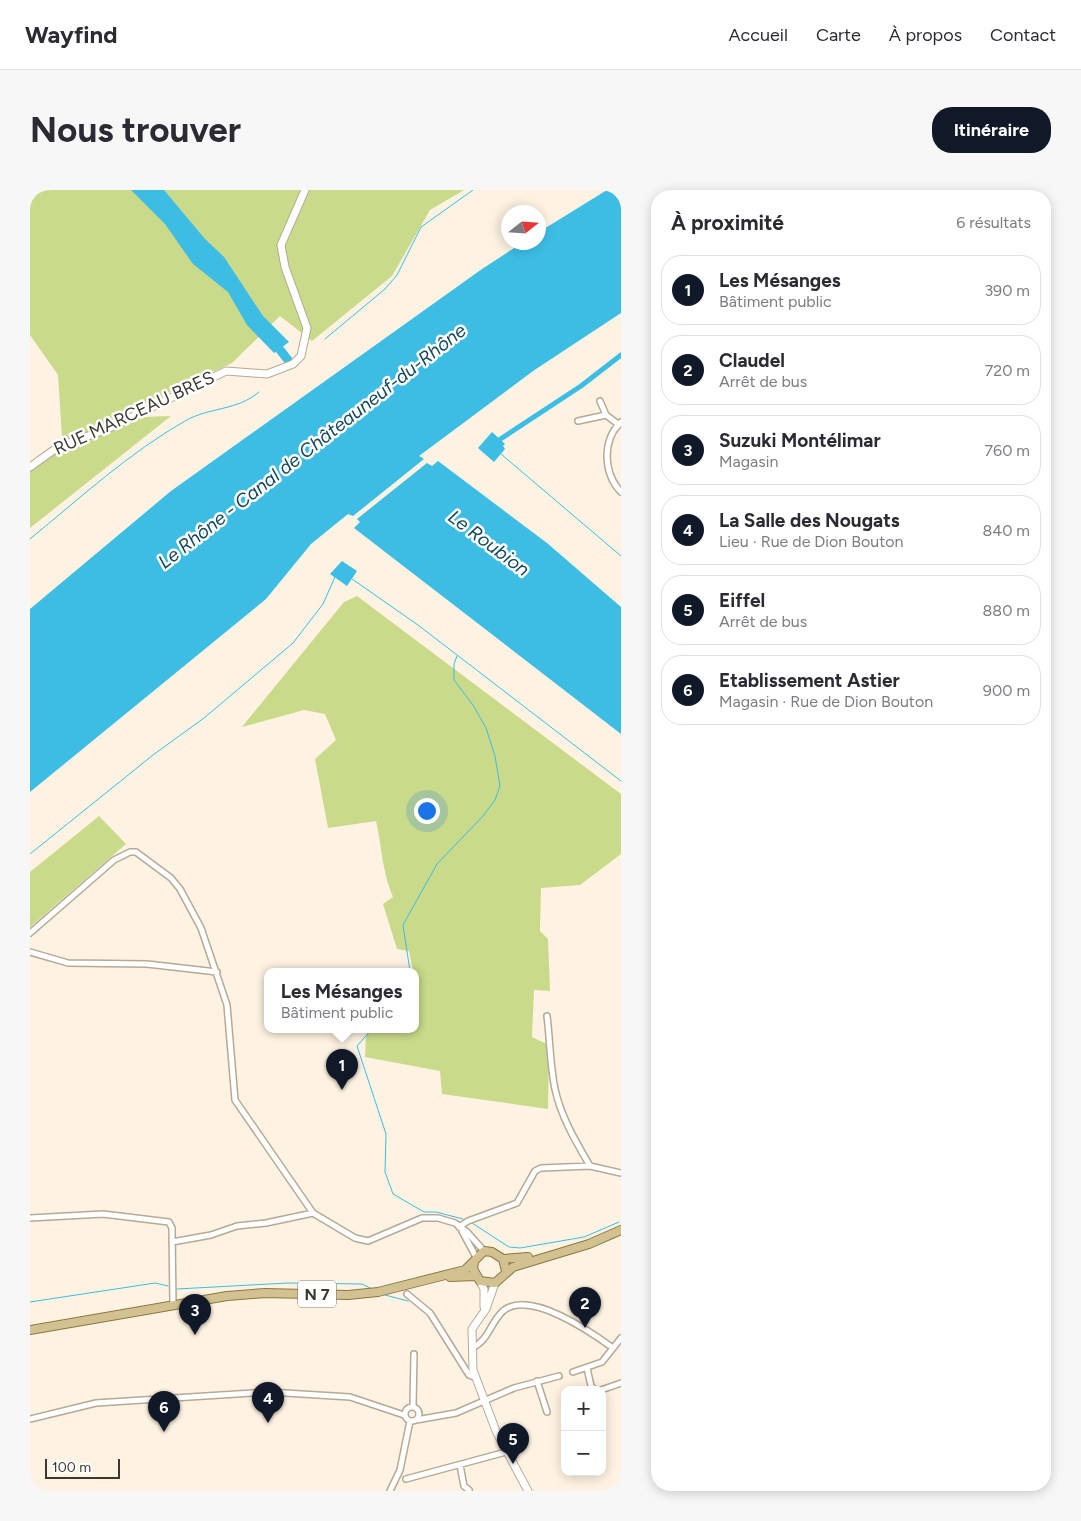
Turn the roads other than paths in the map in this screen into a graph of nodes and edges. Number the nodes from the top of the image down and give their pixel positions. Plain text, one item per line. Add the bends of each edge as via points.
1 (305, 190) edge
2 (600, 401) dead end
3 (606, 415) junction
4 (578, 421) dead end
5 (620, 423) edge
6 (30, 467) edge
7 (621, 492) edge
8 (30, 933) edge
9 (30, 952) edge
10 (217, 972) junction
11 (548, 1016) dead end
12 (590, 1166) junction
13 (621, 1173) edge
14 (313, 1213) junction
15 (30, 1218) edge
16 (461, 1229) junction
17 (621, 1230) edge
18 (172, 1242) junction
19 (484, 1251) junction
20 (545, 1255) junction
21 (475, 1259) junction
22 (503, 1259) junction
23 (506, 1271) junction
24 (444, 1277) junction
25 (477, 1278) junction
26 (495, 1284) junction
27 (408, 1294) dead end
28 (173, 1305) junction
29 (483, 1312) junction
30 (30, 1330) edge
31 (621, 1338) edge
32 (472, 1348) junction
33 (613, 1348) junction
34 (414, 1354) dead end
35 (587, 1368) junction
36 (573, 1372) dead end
37 (558, 1376) dead end
38 (474, 1377) junction
39 (537, 1381) junction
40 (621, 1383) edge
41 (591, 1386) edge
42 (606, 1388) edge
43 (483, 1400) junction
44 (410, 1408) junction
45 (395, 1411) junction
46 (547, 1412) dead end
47 (404, 1415) junction
48 (30, 1418) edge
49 (415, 1419) junction
50 (506, 1452) junction
51 (460, 1465) junction
52 (406, 1479) dead end
53 (469, 1490) dead end
54 (390, 1491) edge
55 (528, 1491) edge

1 - 6 street, RUE MARCEAU BRES via 281,245 285,267 307,328 301,356 293,364 266,374 226,371 107,429 58,448
2 - 3 street
3 - 4 street
3 - 5 street
5 - 7 street via 610,438 606,456 609,472
8 - 10 street via 114,860 136,852 171,878 180,889 201,928
9 - 10 street via 68,963 147,964
10 - 14 street via 228,1016 235,1100
11 - 12 street via 559,1102
12 - 13 street
12 - 16 street via 535,1171 517,1203 468,1221
14 - 16 street via 356,1238 368,1241 422,1218 438,1218 455,1223
14 - 18 street via 237,1226 211,1235
15 - 18 street via 103,1214 163,1220 172,1228
16 - 19 street
16 - 21 street
17 - 20 main road via 588,1244
18 - 28 street
19 - 21 main road
19 - 22 main road
20 - 22 main road
20 - 23 main road
21 - 24 main road, N 7 via 465,1270
21 - 25 main road
22 - 23 main road
23 - 26 main road
24 - 25 main road, N 7
24 - 28 main road, N 7 via 378,1292 348,1295 264,1293
25 - 26 main road
25 - 29 street via 485,1295
26 - 29 street
27 - 38 street via 430,1313 469,1375
28 - 30 main road, N 7
29 - 32 street via 472,1329
31 - 33 street
32 - 33 street via 485,1339 504,1310 524,1304 585,1328
32 - 38 street
33 - 35 street via 602,1362
34 - 44 street
35 - 36 street
35 - 41 street
37 - 39 street
38 - 43 street
39 - 43 street
39 - 46 street
40 - 42 street
43 - 49 street via 456,1413
43 - 50 street
44 - 45 street
44 - 47 street
44 - 49 street via 418,1410
45 - 47 street
45 - 48 street via 350,1397 270,1392 103,1402
47 - 49 street
49 - 54 street via 400,1470
50 - 51 street
50 - 55 street
51 - 52 street
51 - 53 street via 464,1486

